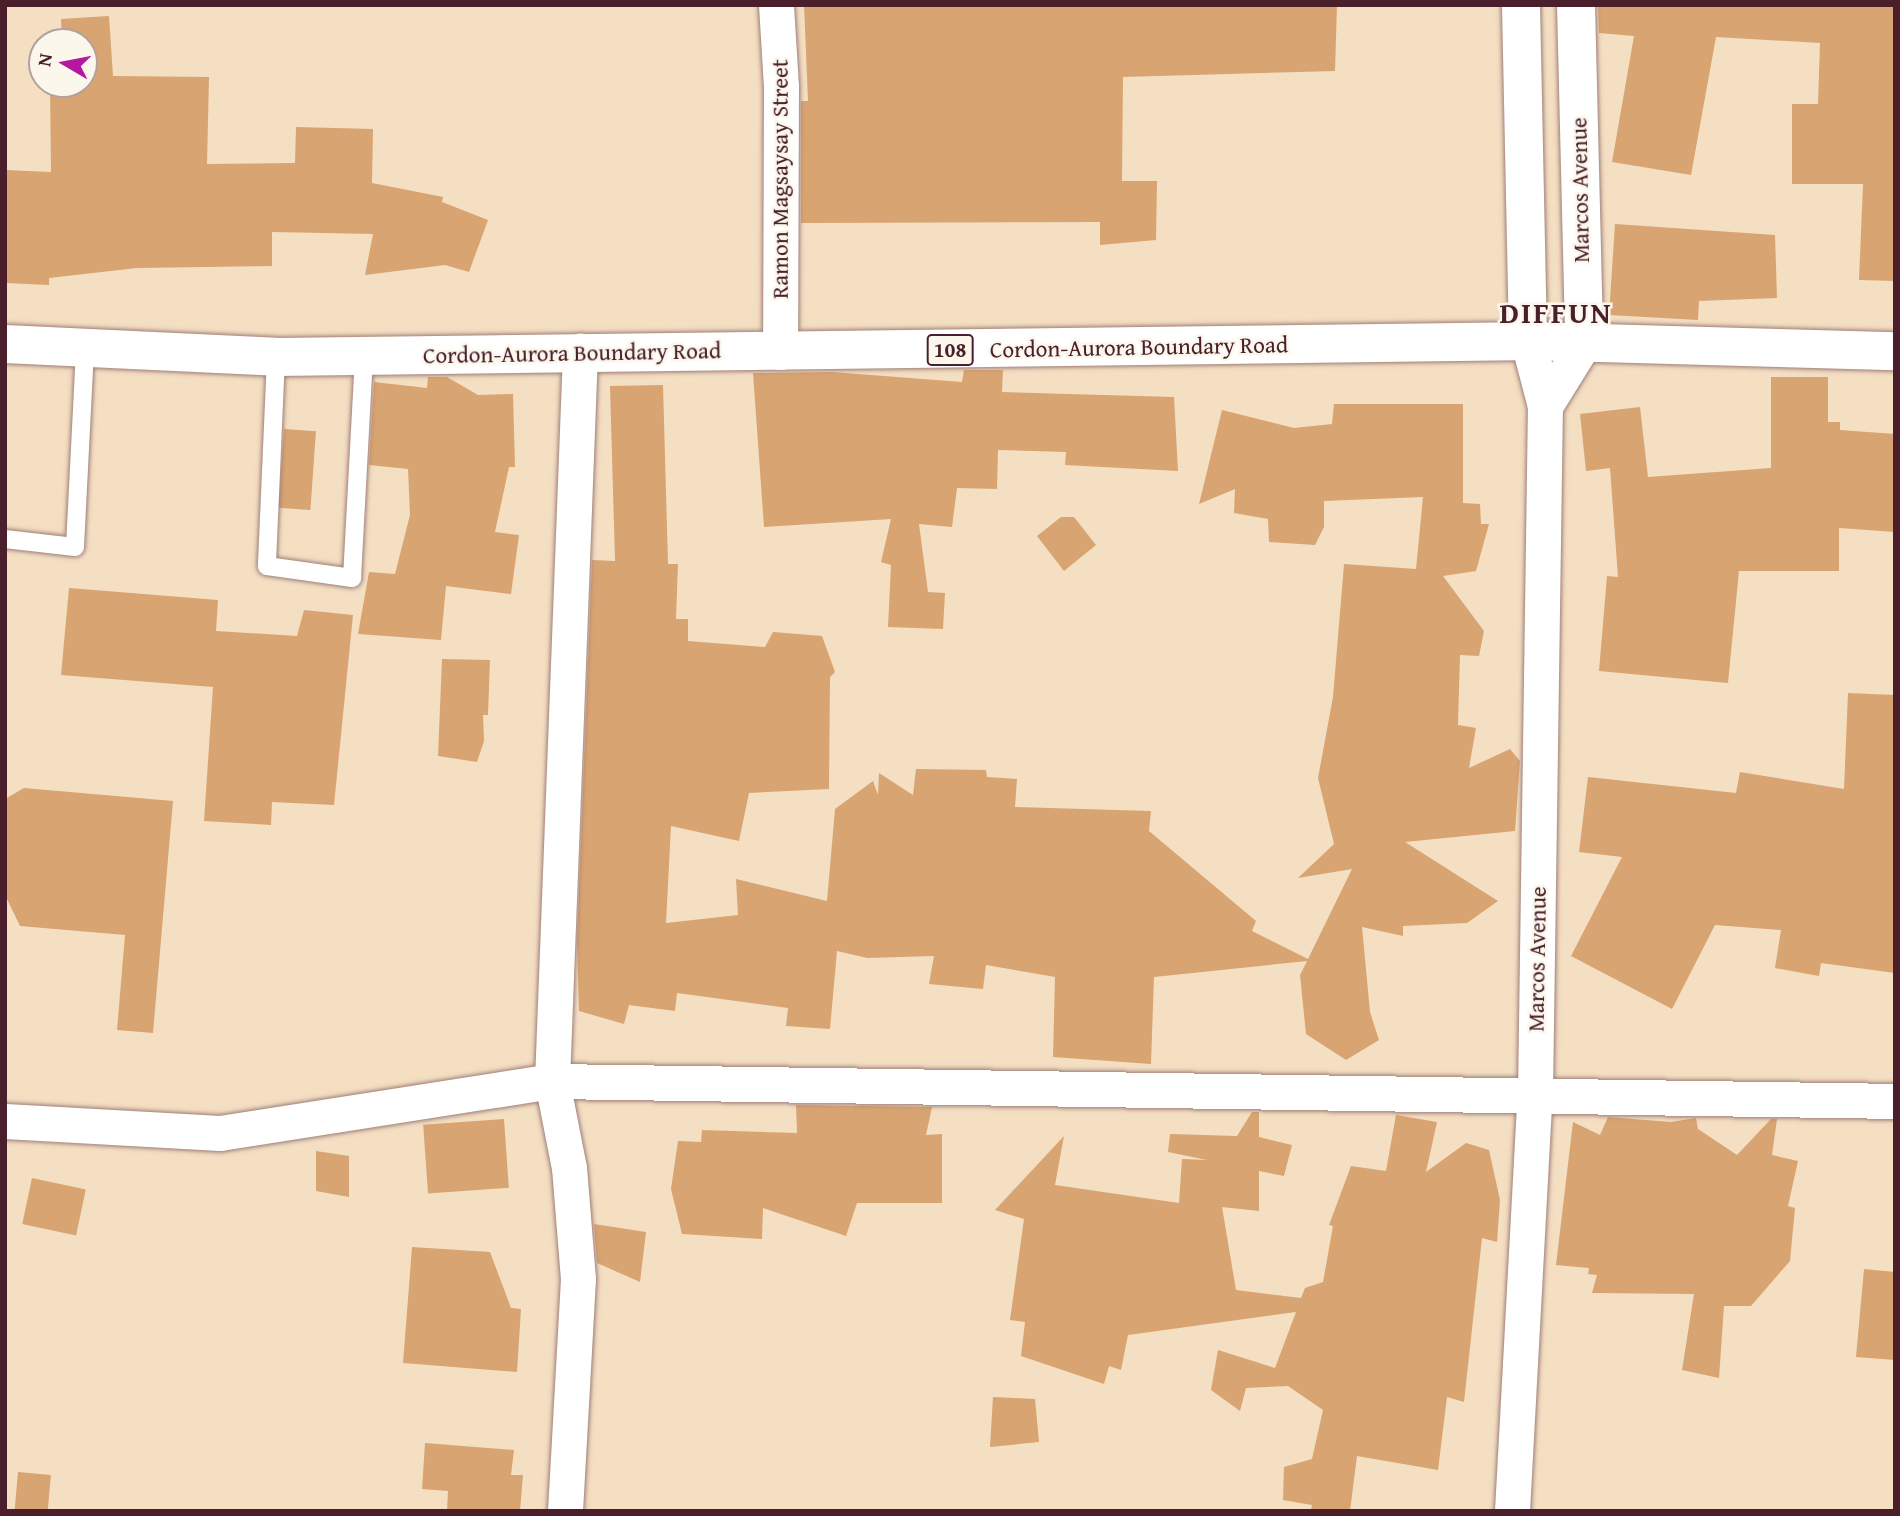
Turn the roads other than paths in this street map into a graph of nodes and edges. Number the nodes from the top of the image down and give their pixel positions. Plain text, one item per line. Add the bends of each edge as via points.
1 (776, 5) edge
2 (1521, 5) edge
3 (1576, 5) edge
4 (1528, 341) junction
5 (1584, 343) junction
6 (5, 344) edge
7 (85, 348) junction
8 (580, 351) junction
9 (1895, 351) edge
10 (780, 352) junction
11 (364, 356) junction
12 (276, 357) junction
13 (1545, 406) junction
14 (5, 539) edge
15 (552, 1081) junction
16 (1535, 1093) junction
17 (1895, 1101) edge
18 (5, 1121) edge
19 (565, 1511) edge
20 (1512, 1511) edge

1 - 10 street, Ramon Magsaysay Street via 782,87
2 - 4 main road, Marcos Avenue
3 - 5 main road, Marcos Avenue
4 - 5 main road, Cordon-Aurora Boundary Road / 108
4 - 10 main road, Cordon-Aurora Boundary Road / 108
4 - 13 street, Marcos Avenue
5 - 9 main road, Cordon-Aurora Boundary Road / 108
5 - 13 street
6 - 7 main road, Cordon-Aurora Boundary Road / 108
7 - 12 main road, Cordon-Aurora Boundary Road / 108
7 - 14 lane via 75,547
8 - 10 main road, Cordon-Aurora Boundary Road / 108
8 - 11 main road, Cordon-Aurora Boundary Road / 108
8 - 15 street
11 - 12 main road, Cordon-Aurora Boundary Road / 108
11 - 12 lane via 352,578 267,566
13 - 16 street, Marcos Avenue
15 - 16 street
15 - 18 street via 220,1133
15 - 19 street via 569,1168 578,1279
16 - 17 street
16 - 20 street, Marcos Avenue

